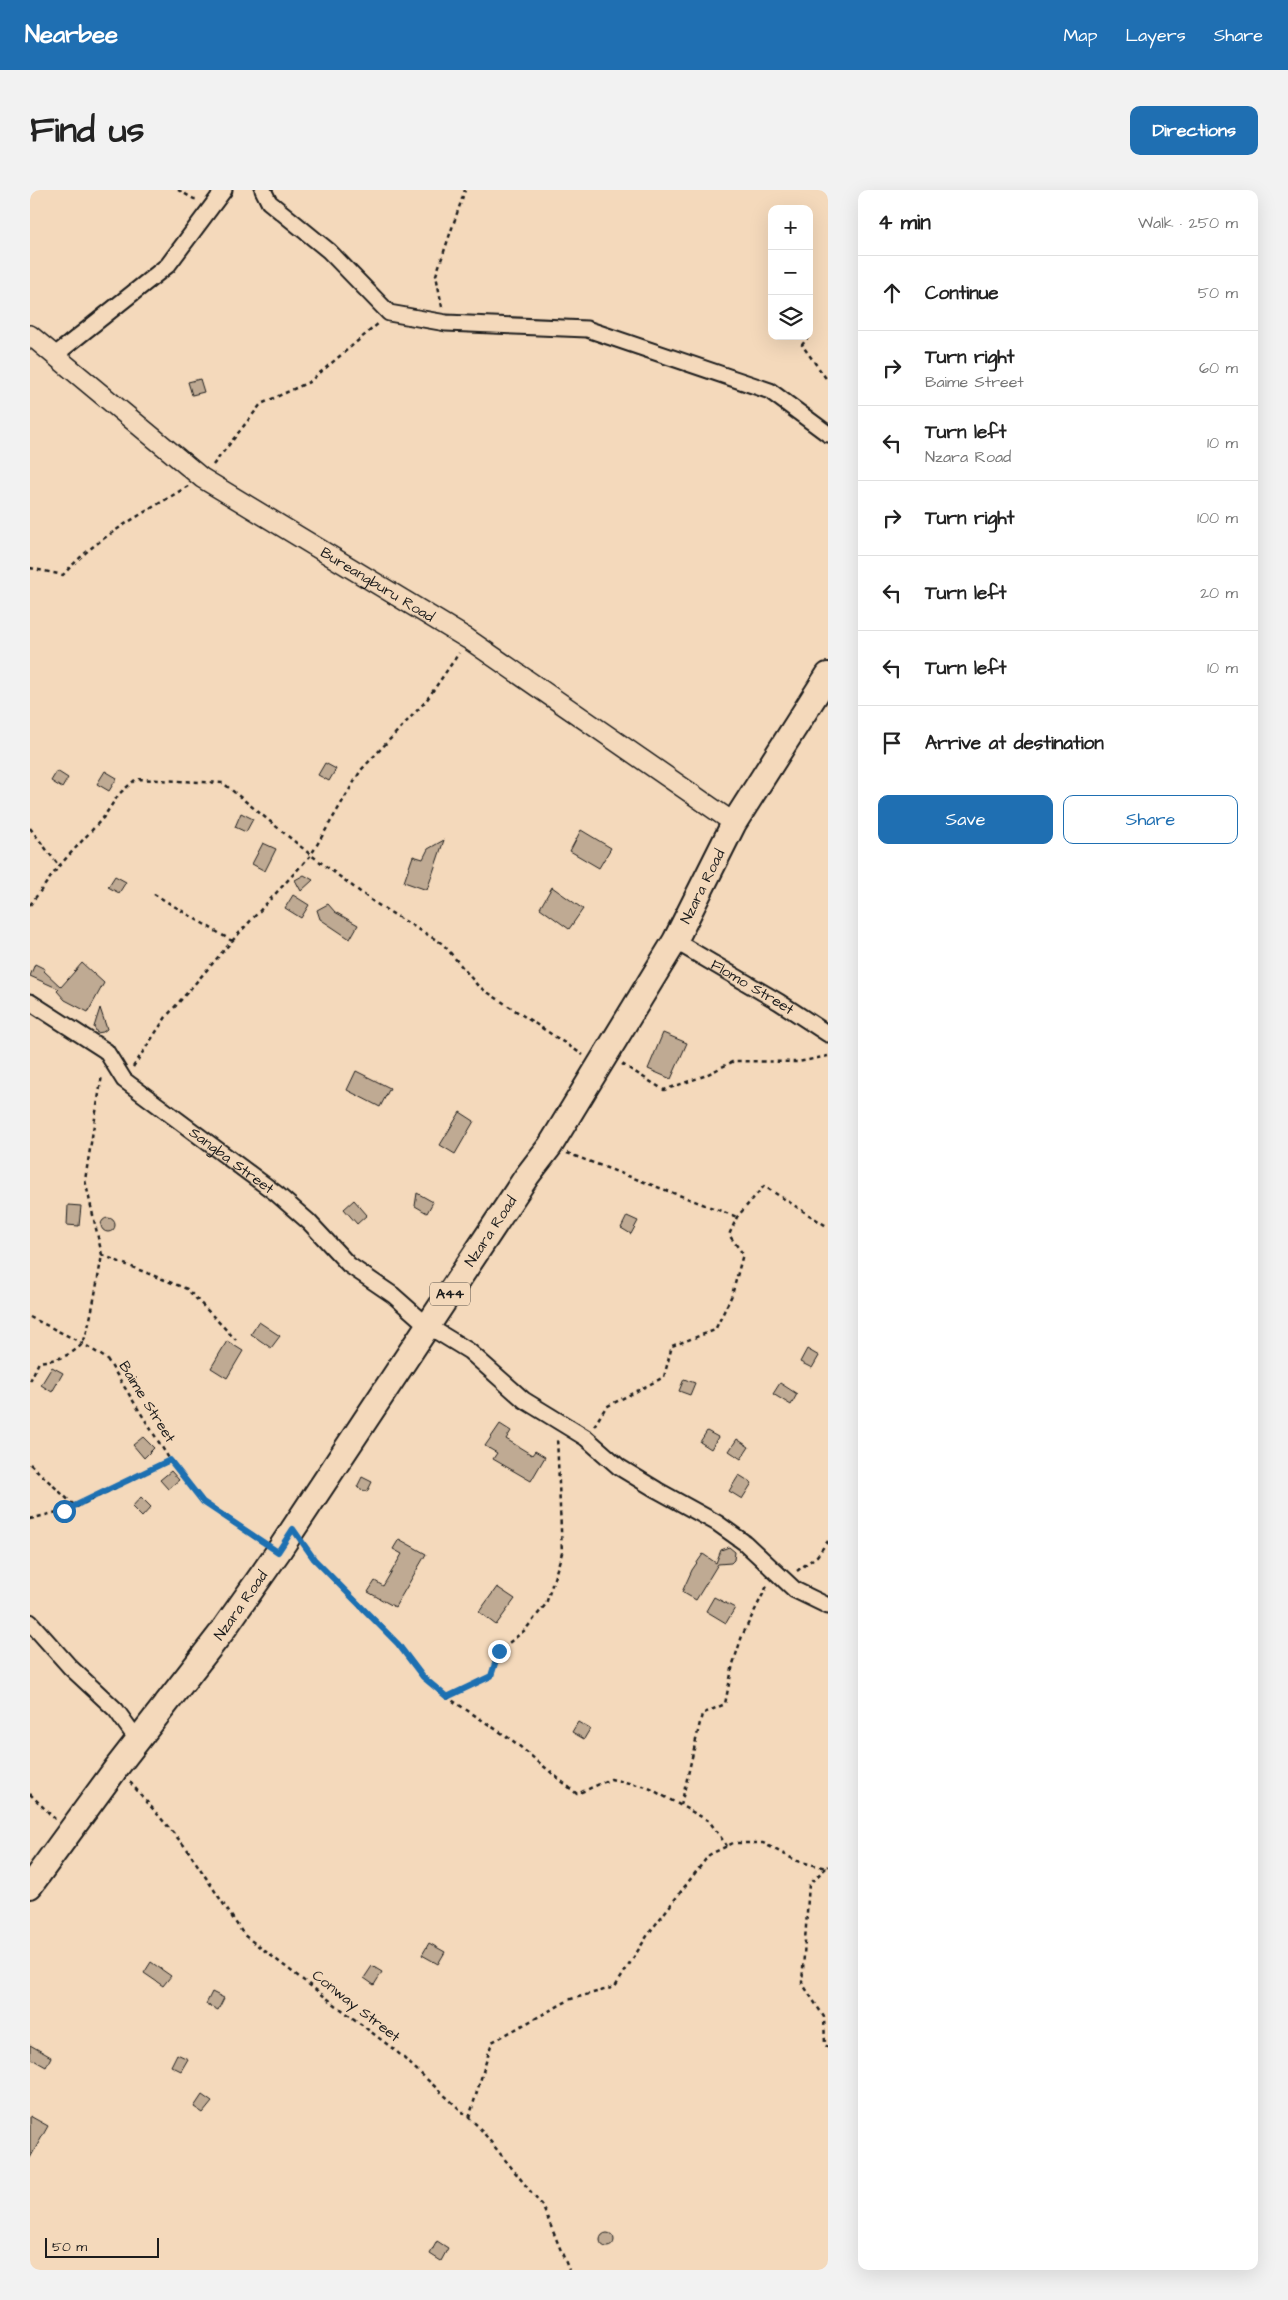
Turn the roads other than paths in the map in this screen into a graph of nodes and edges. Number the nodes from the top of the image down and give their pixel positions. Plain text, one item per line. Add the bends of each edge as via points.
1 (263, 190) edge
2 (221, 194) edge
3 (30, 335) edge
4 (55, 355) junction
5 (828, 434) edge
6 (828, 675) edge
7 (734, 823) junction
8 (675, 941) junction
9 (30, 1002) edge
10 (828, 1034) edge
11 (428, 1326) junction
12 (828, 1606) edge
13 (30, 1622) edge
14 (139, 1742) junction
15 (30, 1886) edge

1 - 5 street via 269,202 329,252 389,313 446,323 587,329 770,391
2 - 4 street via 168,265
3 - 4 street, Bureangburu Road
4 - 7 street, Bureangburu Road via 202,478 468,639
6 - 7 main road, Nzara Road / A44
7 - 8 main road, Nzara Road / A44
8 - 10 street, Flomo Street
8 - 11 main road, Nzara Road / A44 via 550,1146
9 - 11 street, Sangba Street via 106,1052 124,1080 277,1194 309,1222 349,1265 393,1295
11 - 12 street, Sangba Street via 469,1351 524,1400 586,1438 619,1466 745,1543 795,1590
11 - 14 main road, Nzara Road / A44 via 278,1552
13 - 14 street via 70,1667 116,1710
14 - 15 main road, Nzara Road / A44

